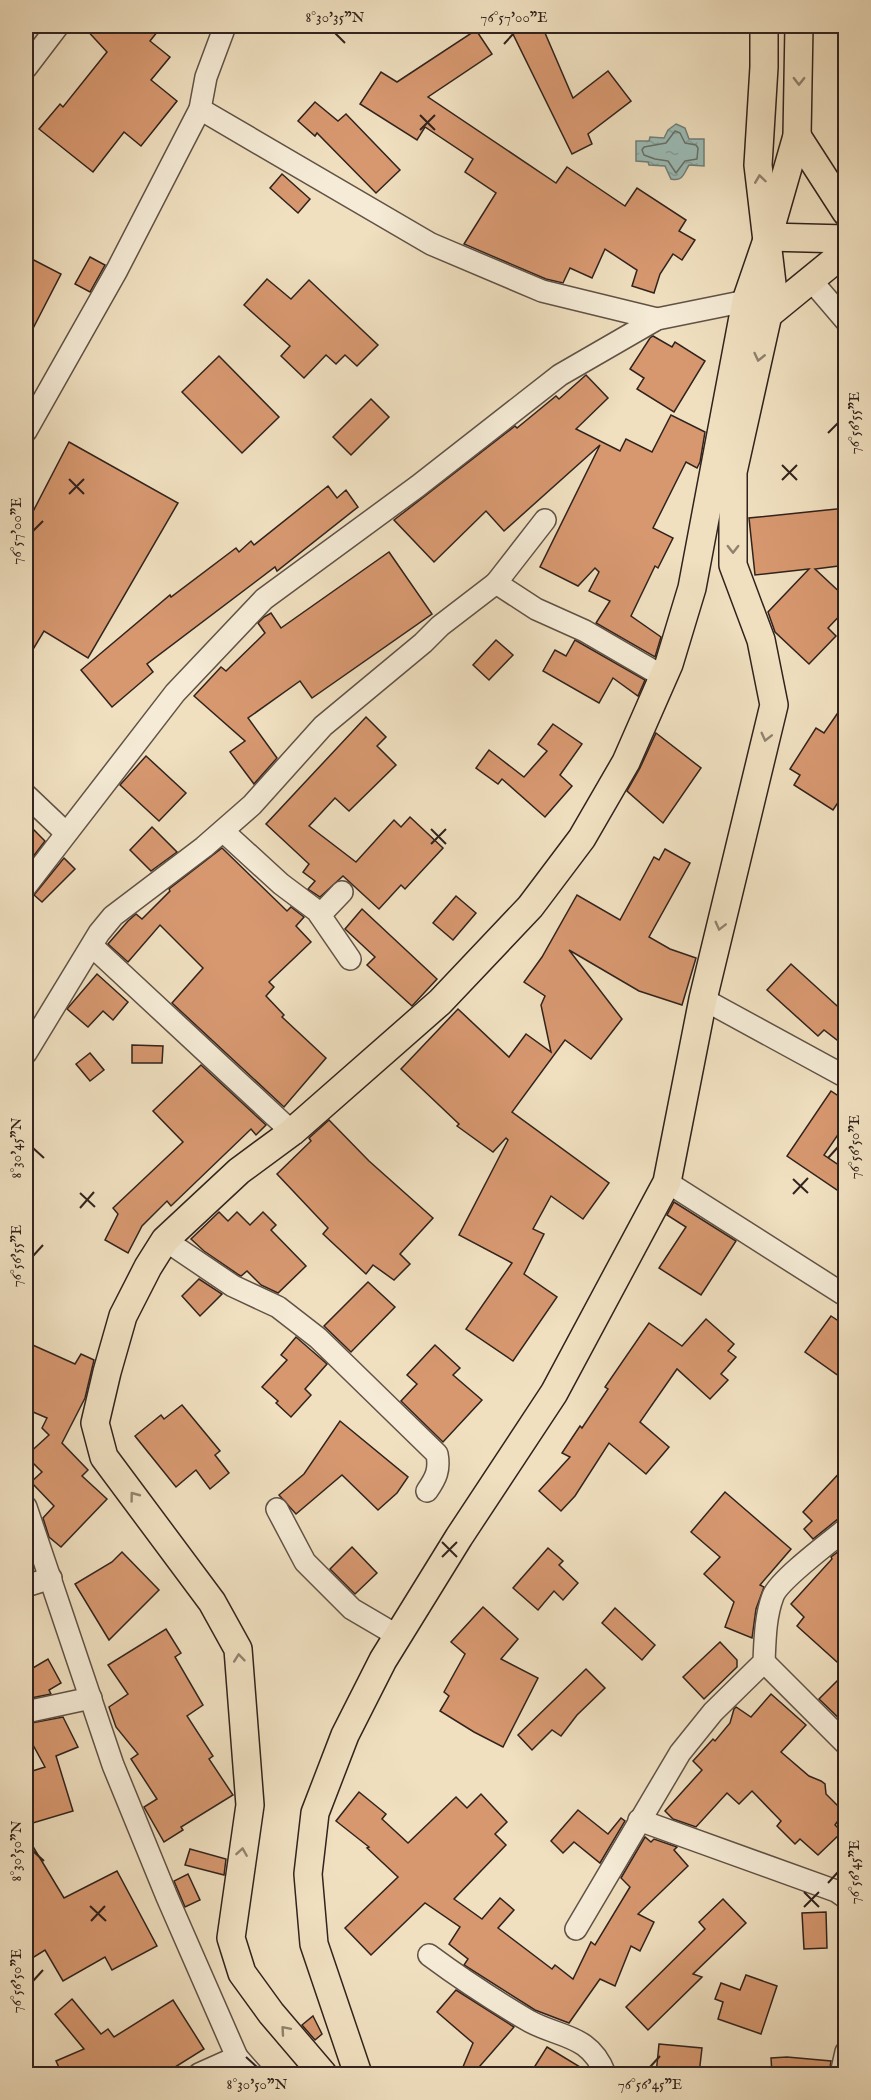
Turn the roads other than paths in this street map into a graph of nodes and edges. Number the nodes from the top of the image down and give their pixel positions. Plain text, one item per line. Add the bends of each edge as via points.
1 (58, 26) edge
2 (225, 26) edge
3 (764, 26) edge
4 (799, 26) edge
5 (26, 68) edge
6 (200, 109) junction
7 (797, 136) junction
8 (846, 212) edge
9 (768, 237) junction
10 (846, 239) edge
11 (846, 251) edge
12 (810, 279) junction
13 (762, 307) junction
14 (657, 319) junction
15 (846, 321) edge
16 (26, 431) edge
17 (545, 520) dead end
18 (496, 583) junction
19 (664, 677) junction
20 (26, 795) edge
21 (223, 831) junction
22 (66, 833) junction
23 (26, 886) edge
24 (342, 892) dead end
25 (320, 915) junction
26 (92, 946) junction
27 (350, 959) dead end
28 (703, 999) junction
29 (26, 1053) edge
30 (846, 1077) edge
31 (292, 1132) junction
32 (667, 1182) junction
33 (165, 1240) junction
34 (846, 1296) edge
35 (427, 1491) dead end
36 (26, 1507) edge
37 (277, 1509) dead end
38 (846, 1528) edge
39 (51, 1578) junction
40 (26, 1586) edge
41 (398, 1636) junction
42 (764, 1662) junction
43 (92, 1698) junction
44 (26, 1712) edge
45 (846, 1743) edge
46 (639, 1820) junction
47 (846, 1898) edge
48 (576, 1929) dead end
49 (429, 1955) dead end
50 (846, 2052) edge
51 (237, 2057) junction
52 (199, 2074) edge
53 (252, 2074) edge
54 (323, 2074) edge
55 (358, 2074) edge
56 (605, 2074) edge
57 (841, 2074) edge

1 - 5 street
2 - 6 street via 206,77
9 -> 3 main road via 758,165
4 -> 7 main road
6 - 14 street via 430,244 542,291
6 - 16 street via 117,270
7 - 8 main road
7 - 9 main road
9 - 10 main road
9 - 13 main road via 773,292
11 - 12 main road
12 - 13 main road
12 - 15 street
13 - 14 street
13 - 19 main road via 692,588
13 -> 28 main road via 733,472 733,565 760,640 774,705
14 - 22 street via 560,375 264,599 175,693
17 - 18 street
18 - 19 street via 536,609 585,631
18 - 21 street via 322,726 252,806
19 - 31 main road via 627,762 582,838 530,907 440,1002
20 - 22 street
21 - 25 street
21 - 26 street via 113,916
22 - 23 street
24 - 25 street
25 - 27 street
26 - 29 street
26 - 31 street
28 - 30 street
28 - 32 main road
31 - 33 main road via 239,1171
32 - 34 street
32 - 41 main road via 554,1393
33 - 35 street via 233,1286 278,1306 362,1379 437,1454 437,1476
54 -> 33 main road via 242,1973 231,1938 250,1804 238,1648 212,1602 104,1457 95,1423 123,1316
36 - 39 street
37 - 41 street via 305,1562 352,1609
38 - 42 street via 773,1594
39 - 40 street
39 - 43 street
41 - 55 main road via 345,1735 315,1813 308,1874 314,1944
42 - 45 street
42 - 46 street via 713,1712 680,1753
43 - 44 street
43 - 51 street via 118,1776
46 - 47 street via 836,1891
46 - 48 street
49 - 56 street via 532,2022 571,2037 594,2054
50 - 57 street
51 - 52 street
51 - 53 street

